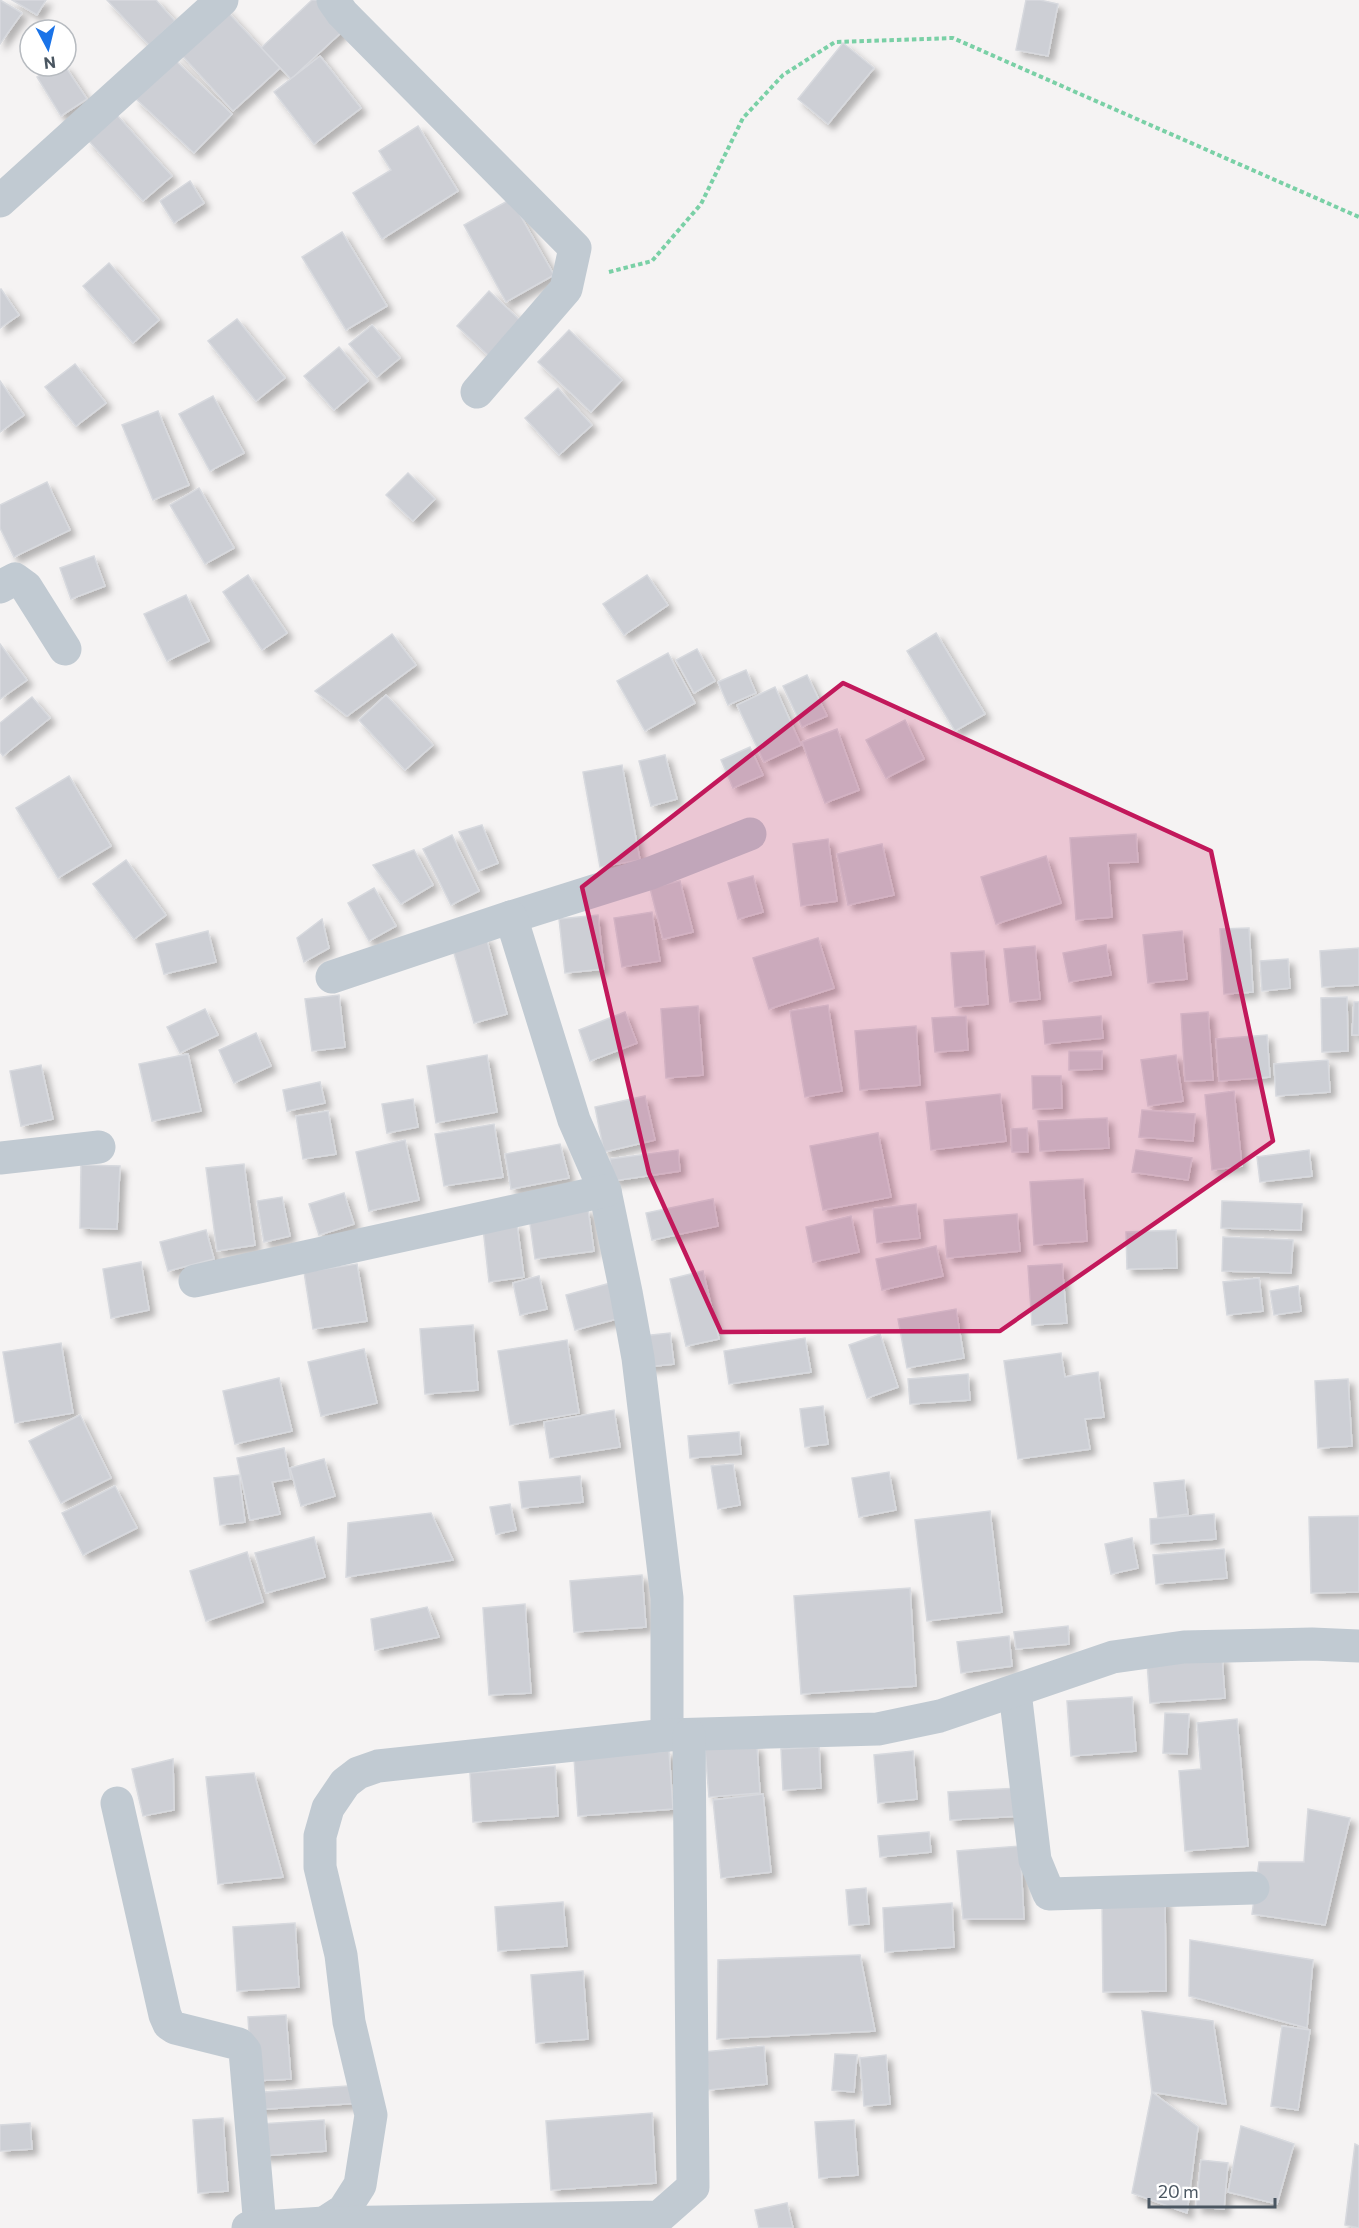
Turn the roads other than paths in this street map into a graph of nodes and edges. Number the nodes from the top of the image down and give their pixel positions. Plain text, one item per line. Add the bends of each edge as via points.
1 (222, 0) edge
2 (333, 0) edge
3 (0, 201) edge
4 (477, 392) dead end
5 (0, 587) edge
6 (64, 649) dead end
7 (750, 834) dead end
8 (511, 917) junction
9 (332, 977) dead end
10 (99, 1147) dead end
11 (0, 1158) edge
12 (605, 1191) junction
13 (195, 1281) dead end
14 (1359, 1646) edge
15 (1015, 1692) junction
16 (678, 1735) junction
17 (117, 1803) dead end
18 (1253, 1888) dead end
19 (324, 2223) junction
20 (254, 2228) edge

1 - 3 street
2 - 4 street via 575,248 566,289
5 - 6 street via 15,579 26,587
7 - 8 street via 651,873
8 - 9 street
8 - 12 street via 574,1120
10 - 11 street
12 - 13 street
12 - 16 street via 638,1358 668,1598
14 - 15 street via 1184,1647 1113,1657
15 - 16 street via 940,1716 878,1729
15 - 18 street via 1035,1860 1049,1894
16 - 19 street via 378,1766 345,1783 328,1808 320,1836 320,1867 371,2115 360,2186 344,2210
16 - 19 street via 693,2187 659,2217
17 - 20 street via 169,2024 239,2044 245,2051
19 - 20 street

